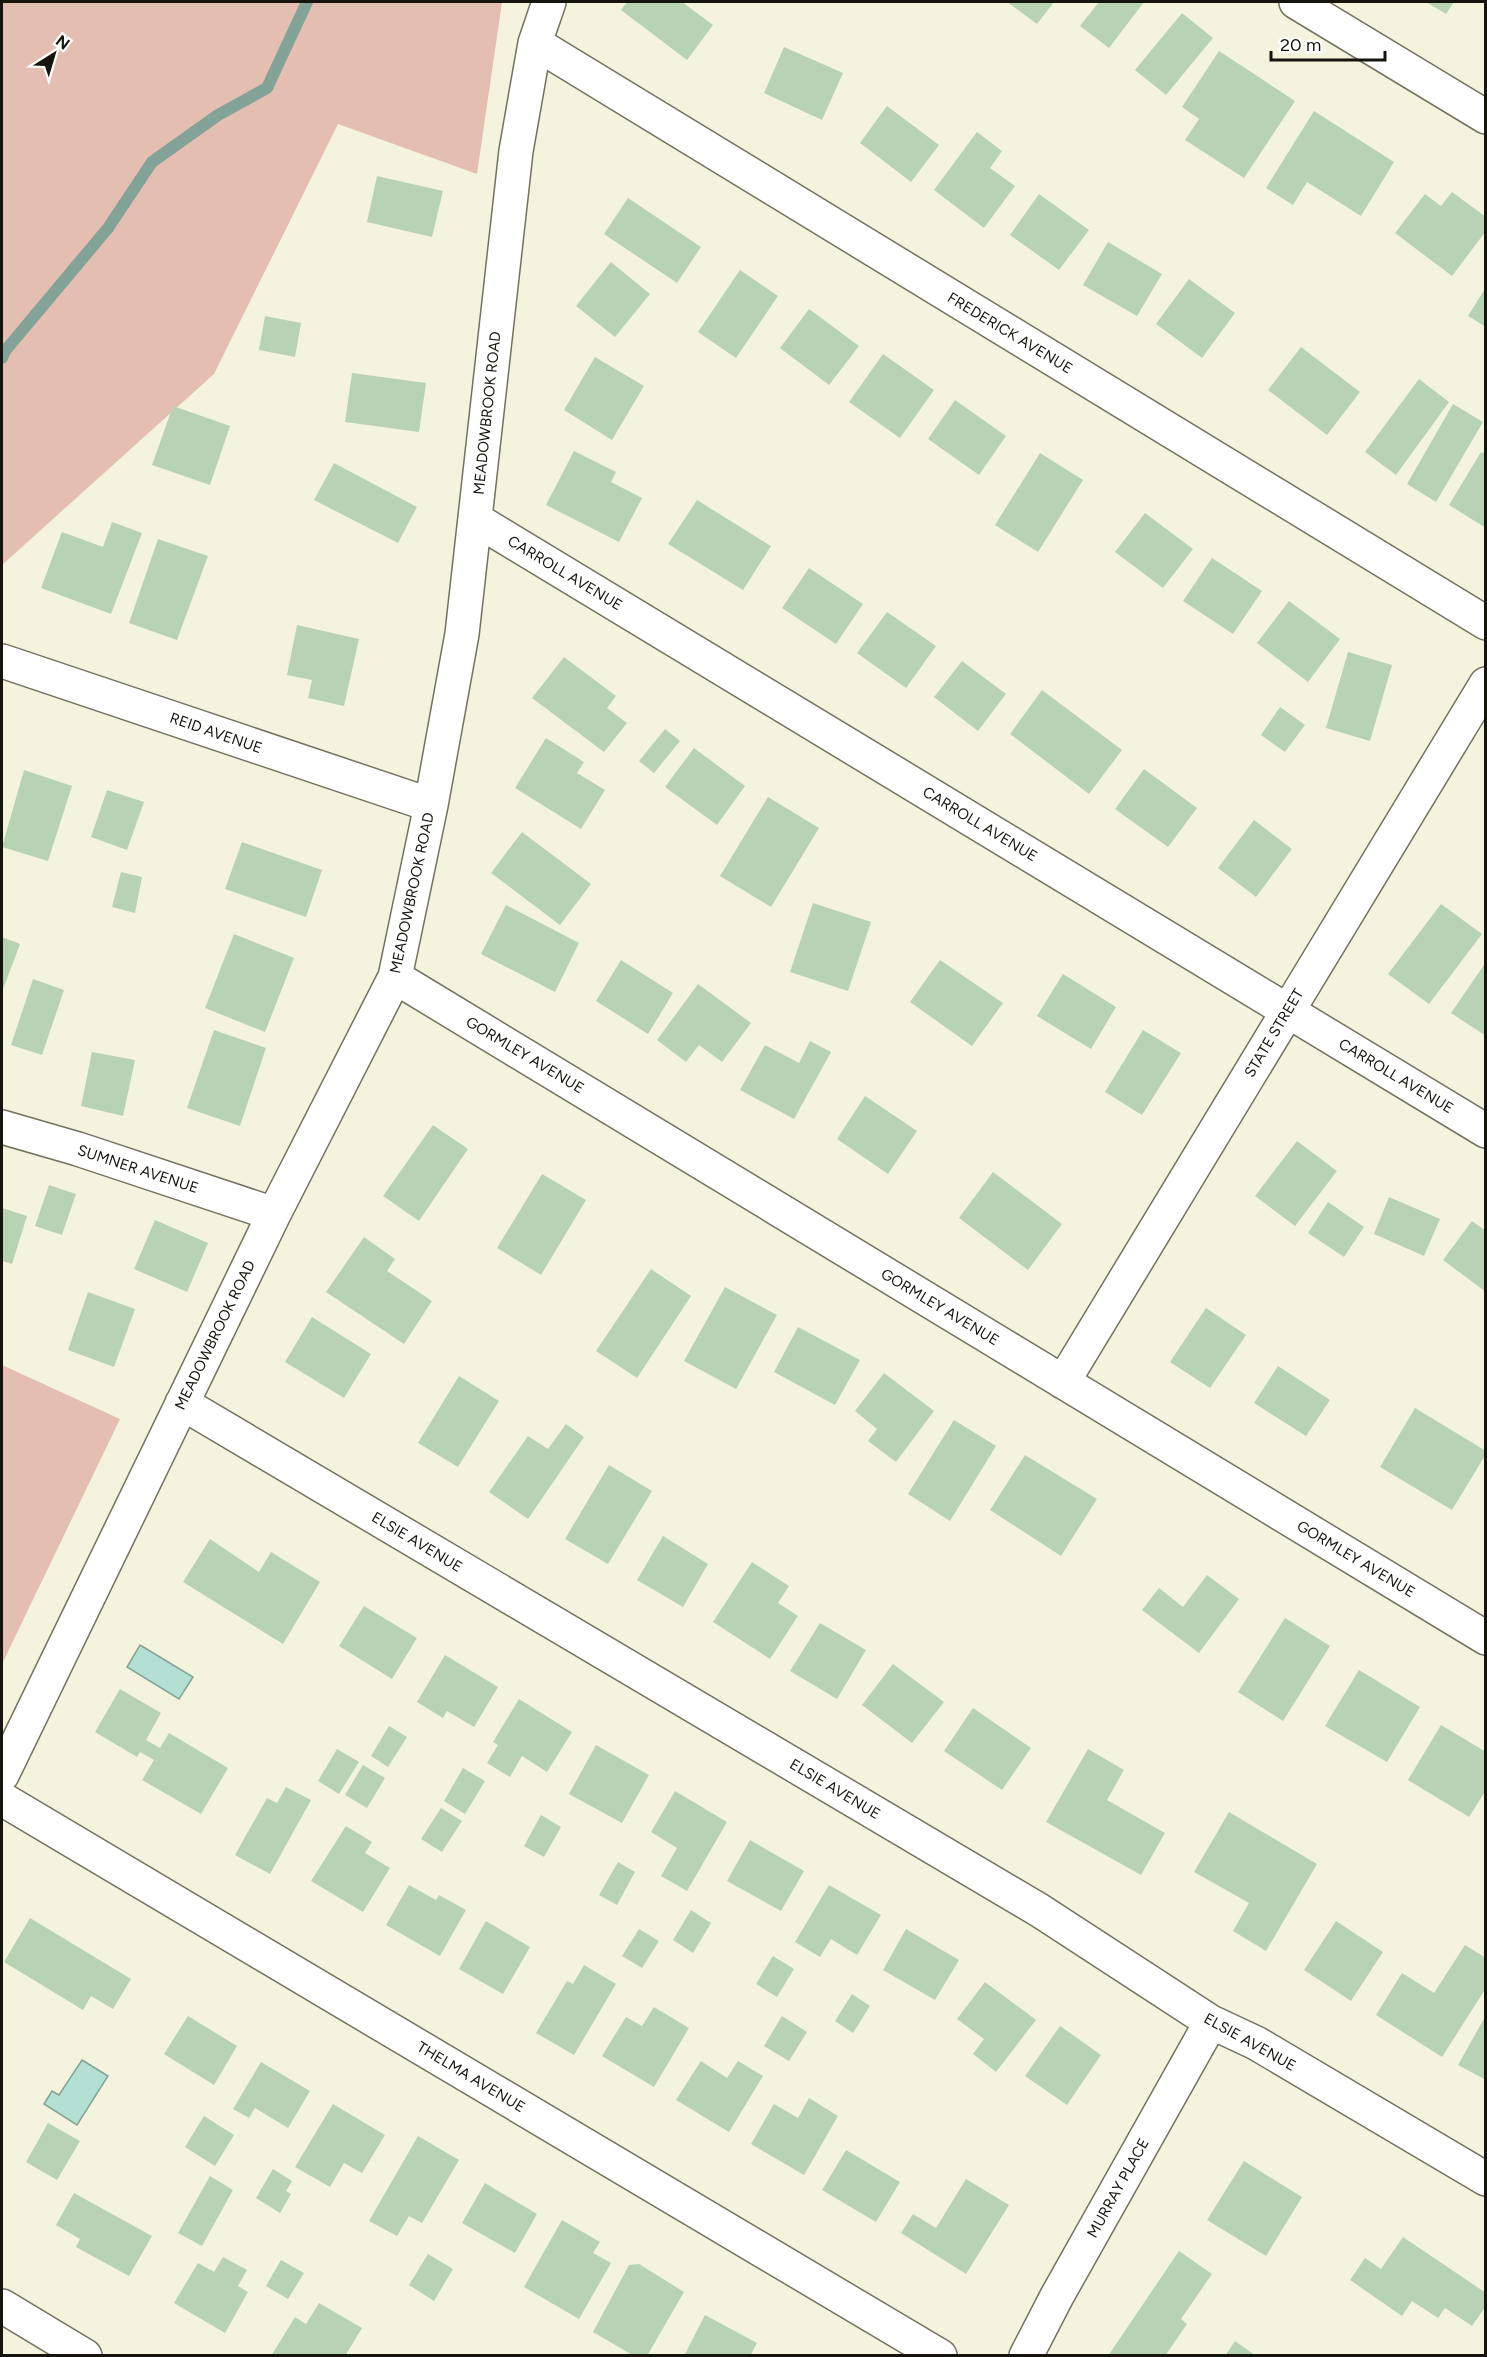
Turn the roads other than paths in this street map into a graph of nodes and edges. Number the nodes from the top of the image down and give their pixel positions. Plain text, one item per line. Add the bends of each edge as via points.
1 (549, 2) edge
2 (1296, 2) edge
3 (535, 43) junction
4 (1485, 117) edge
5 (475, 519) junction
6 (1485, 623) edge
7 (2, 661) edge
8 (1485, 684) edge
9 (431, 805) junction
10 (395, 977) junction
11 (1288, 1011) junction
12 (2, 1127) edge
13 (1485, 1131) edge
14 (274, 1214) junction
15 (1063, 1382) junction
16 (182, 1403) junction
17 (1485, 1638) edge
18 (2, 1774) edge
19 (2, 1799) edge
20 (1211, 2022) junction
21 (1485, 2179) edge
22 (2, 2306) edge
23 (86, 2355) edge
24 (940, 2355) edge
25 (1026, 2355) edge

1 - 3 street, MEADOWBROOK ROAD
2 - 4 street
3 - 5 street, MEADOWBROOK ROAD via 516,151
3 - 6 street, FREDERICK AVENUE
5 - 9 street, MEADOWBROOK ROAD via 462,634
5 - 11 street, CARROLL AVENUE
7 - 9 street, REID AVENUE
8 - 11 street, STATE STREET
9 - 10 street, MEADOWBROOK ROAD
10 - 14 street, MEADOWBROOK ROAD
10 - 15 street, GORMLEY AVENUE
11 - 13 street, CARROLL AVENUE
11 - 15 street, STATE STREET
12 - 14 street, SUMNER AVENUE
14 - 16 street, MEADOWBROOK ROAD
15 - 17 street, GORMLEY AVENUE
16 - 18 street, MEADOWBROOK ROAD
16 - 20 street, ELSIE AVENUE via 1039,1910
19 - 24 street, THELMA AVENUE
20 - 21 street, ELSIE AVENUE via 1256,2043
20 - 25 street, MURRAY PLACE
22 - 23 street

